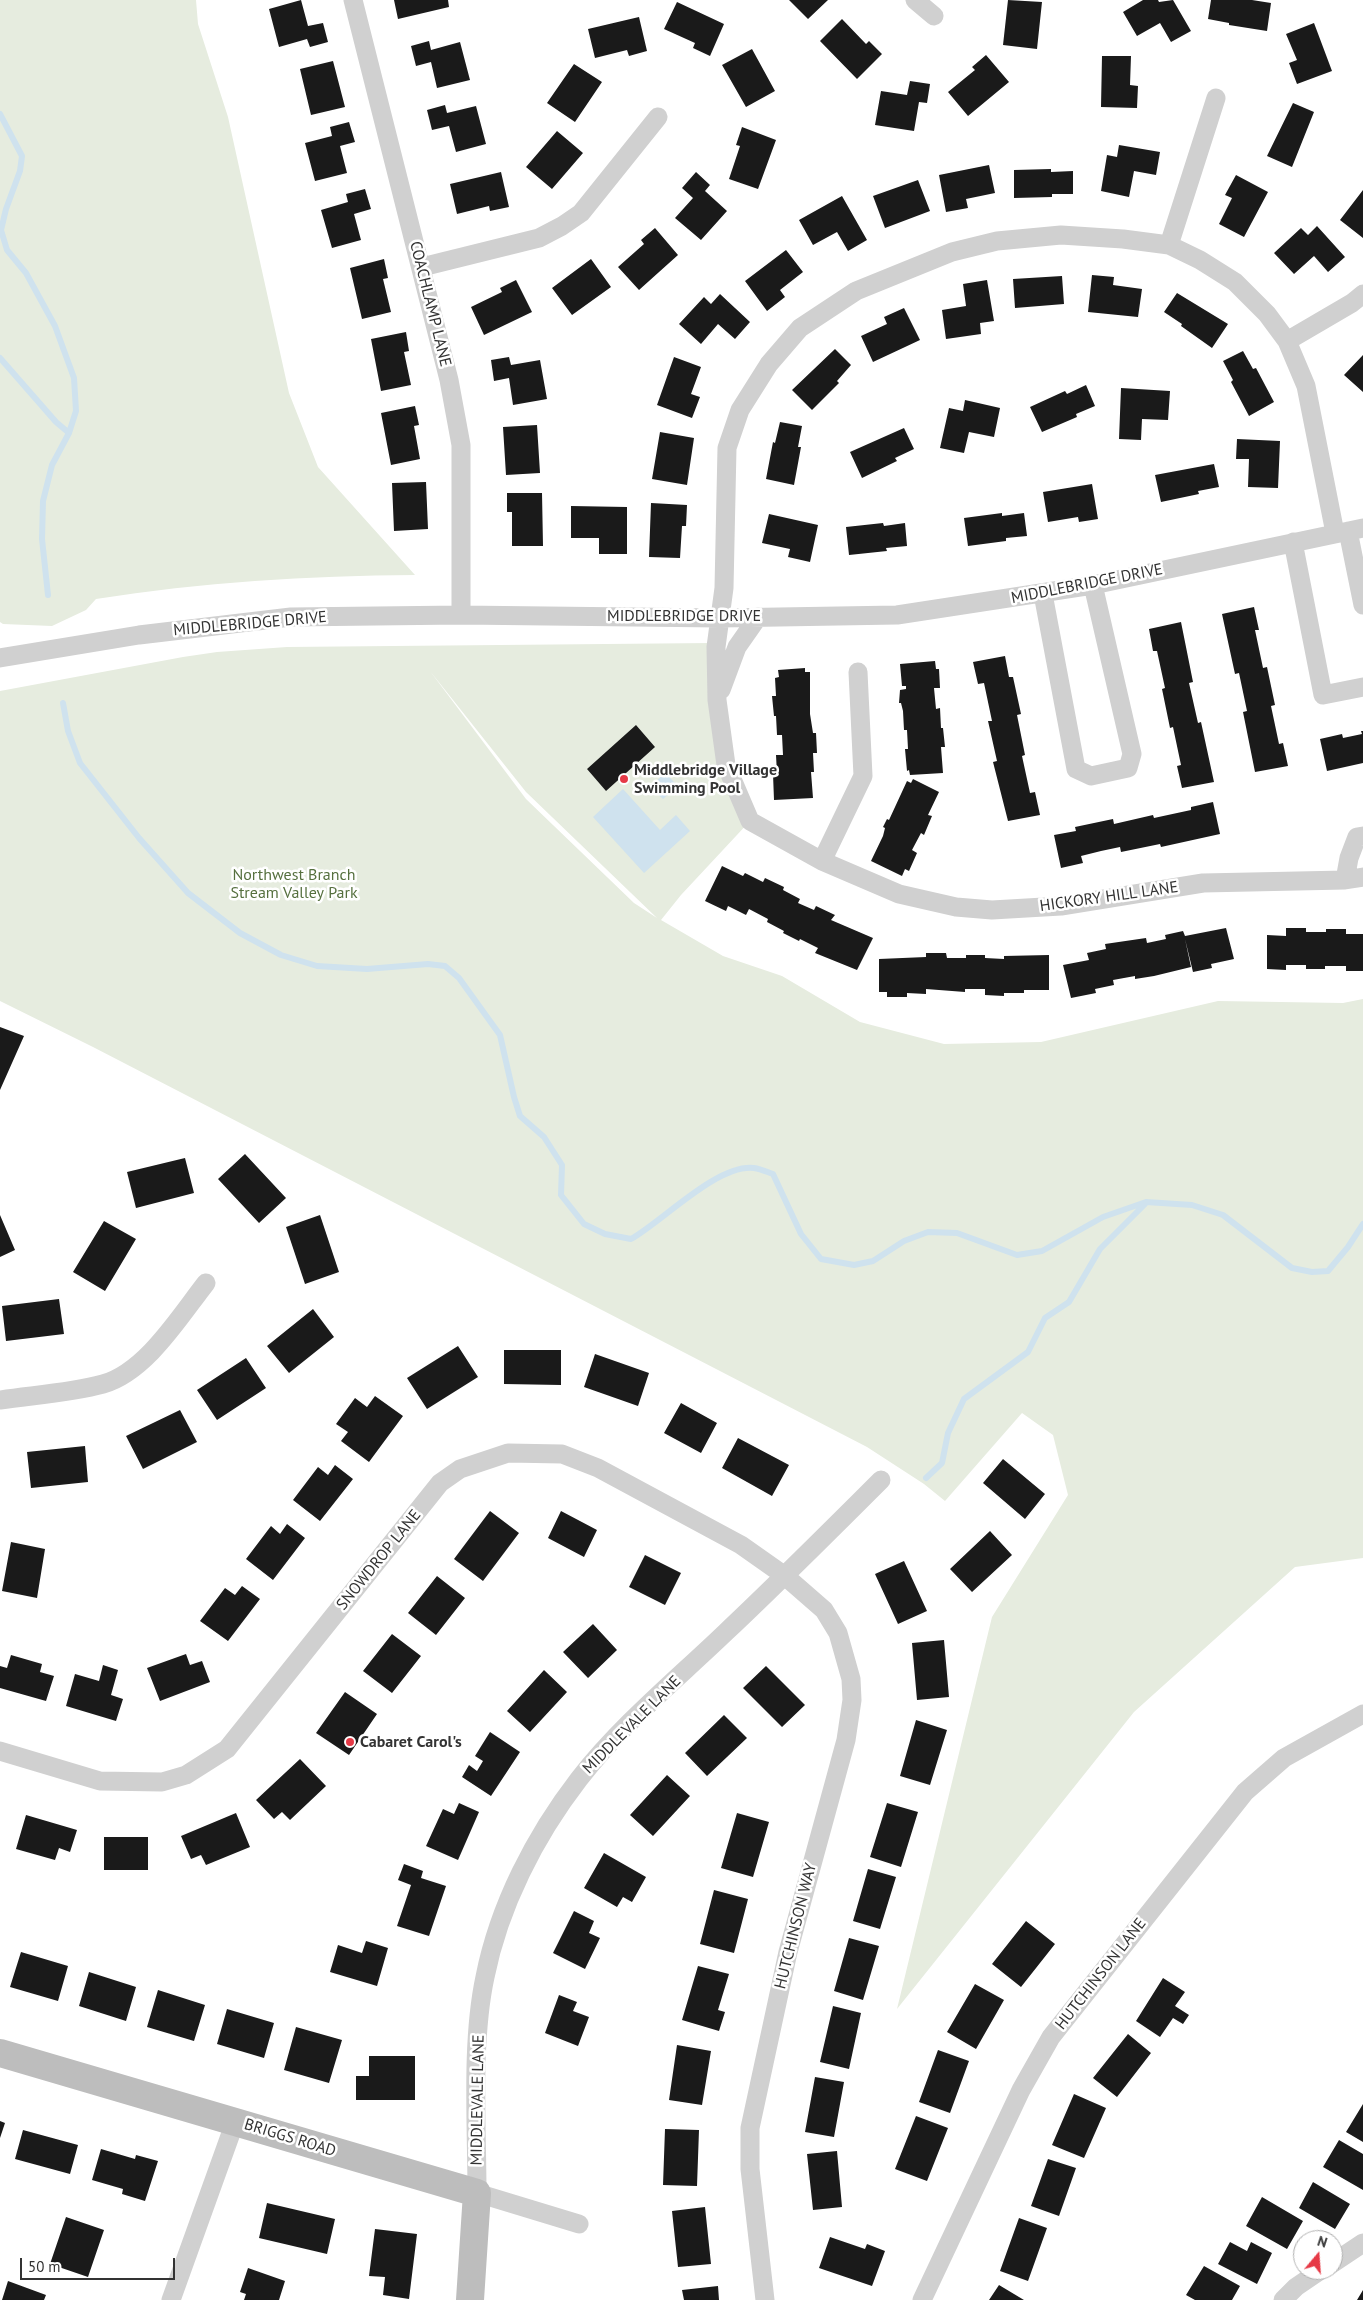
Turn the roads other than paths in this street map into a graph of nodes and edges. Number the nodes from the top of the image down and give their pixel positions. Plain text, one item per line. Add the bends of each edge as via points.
1 (353, 0) edge
2 (915, 0) edge
3 (934, 16) dead end
4 (1216, 98) dead end
5 (658, 117) dead end
6 (1168, 245) junction
7 (422, 267) junction
8 (1363, 294) edge
9 (1288, 342) junction
10 (1348, 531) edge
11 (1293, 542) junction
12 (1093, 585) junction
13 (1043, 594) junction
14 (1363, 605) edge
15 (462, 615) junction
16 (758, 617) junction
17 (720, 618) junction
18 (0, 658) edge
19 (858, 672) dead end
20 (1363, 686) edge
21 (717, 700) junction
22 (1363, 836) edge
23 (822, 861) junction
24 (1354, 878) edge
25 (206, 1283) dead end
26 (0, 1400) edge
27 (881, 1480) dead end
28 (785, 1576) junction
29 (1363, 1714) edge
30 (0, 1751) edge
31 (0, 2053) edge
32 (235, 2122) junction
33 (477, 2193) junction
34 (579, 2224) dead end
35 (1363, 2243) edge
36 (1343, 2256) edge
37 (1306, 2280) edge
38 (171, 2300) edge
39 (470, 2300) edge
40 (765, 2300) edge
41 (922, 2300) edge
42 (1284, 2300) edge

1 - 7 street, COACHLAMP LANE
2 - 3 street
4 - 6 street
5 - 7 street via 581,213 562,226 539,238
6 - 9 street, HICKORY HILL LANE via 1235,282
6 - 17 street, HICKORY HILL LANE via 1061,235 997,241 952,252 856,291 800,328 769,364 740,410 727,448 724,588
7 - 15 street, COACHLAMP LANE via 461,445
8 - 9 street
9 - 10 street, HICKORY HILL LANE via 1306,386
10 - 11 street, MIDDLEBRIDGE DRIVE
10 - 14 street, HICKORY HILL LANE
11 - 12 street, MIDDLEBRIDGE DRIVE
11 - 20 street via 1323,695
12 - 13 street, MIDDLEBRIDGE DRIVE
12 - 13 street via 1132,754 1128,768 1091,776 1076,769
13 - 16 street, MIDDLEBRIDGE DRIVE via 897,615
15 - 17 street, MIDDLEBRIDGE DRIVE
15 - 18 street, MIDDLEBRIDGE DRIVE via 291,617 139,635
16 - 17 street, MIDDLEBRIDGE DRIVE
16 - 21 street via 737,647
17 - 21 street, HICKORY HILL LANE via 716,647
19 - 23 street via 863,776
21 - 23 street, HICKORY HILL LANE via 726,765 750,821
22 - 24 street, HICKORY HILL LANE via 1358,836 1349,858
23 - 24 street, HICKORY HILL LANE via 899,894 956,907 992,910 1061,906 1203,883
25 - 26 street via 154,1349 130,1370 104,1384
27 - 28 street, MIDDLEVALE LANE
28 - 30 street, SNOWDROP LANE via 741,1545 598,1468 562,1454 508,1453 460,1469 440,1483 227,1749 186,1775 162,1782 100,1781
28 - 33 street, MIDDLEVALE LANE via 623,1730 579,1779 533,1848 501,1921 484,1977 477,2039
28 - 40 street, HUTCHINSON WAY via 824,1610 838,1633 851,1679 852,1700 846,1740 788,1952 750,2128 750,2169
29 - 41 street, HUTCHINSON LANE via 1284,1758 1245,1792 1051,2037 1021,2090
31 - 32 street, BRIGGS ROAD
32 - 33 street, BRIGGS ROAD
32 - 38 street
33 - 34 street, BRIGGS ROAD
33 - 39 street, MIDDLEVALE LANE
35 - 36 street
37 - 42 street

